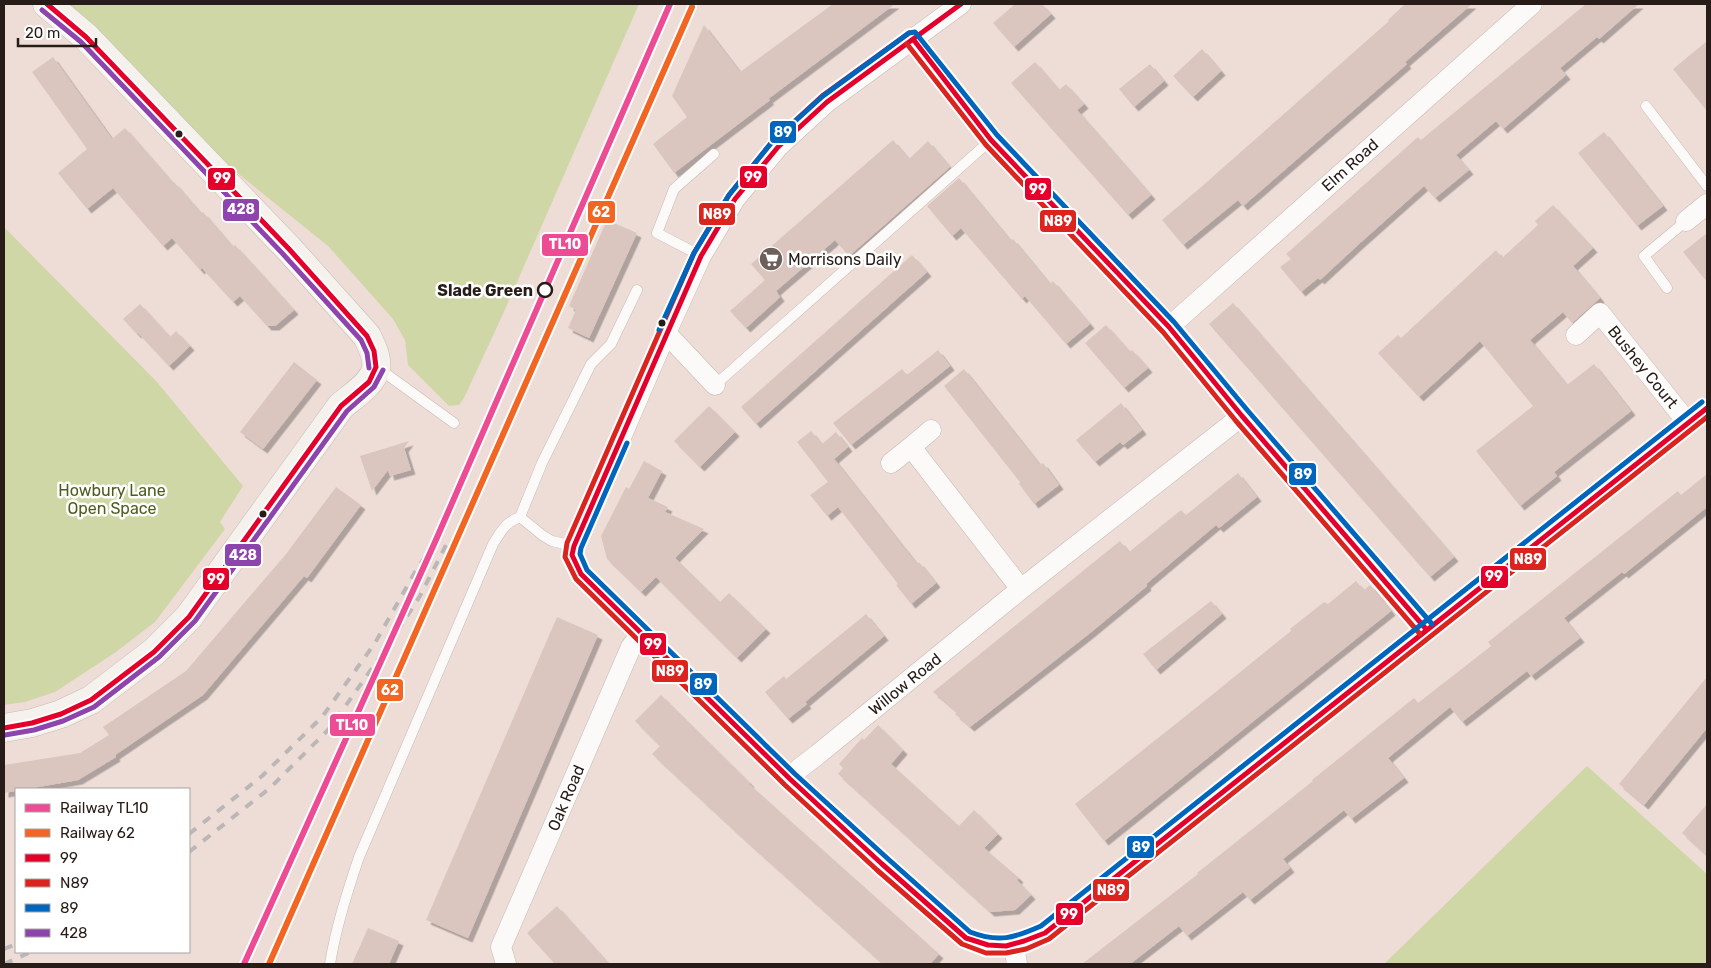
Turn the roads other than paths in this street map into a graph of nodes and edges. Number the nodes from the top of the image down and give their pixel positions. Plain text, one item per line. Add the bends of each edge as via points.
1 (47, 4) edge
2 (961, 4) edge
3 (1532, 4) edge
4 (914, 39) junction
5 (1646, 106) dead end
6 (991, 140) junction
7 (714, 154) dead end
8 (1707, 186) edge
9 (1707, 204) edge
10 (1686, 220) joint
11 (701, 256) junction
12 (1667, 288) dead end
13 (637, 290) dead end
14 (1169, 327) junction
15 (666, 333) junction
16 (1576, 334) dead end
17 (376, 367) junction
18 (715, 385) joint
19 (1707, 408) edge
20 (1242, 416) junction
21 (454, 423) dead end
22 (1688, 423) junction
23 (931, 430) dead end
24 (911, 447) junction
25 (892, 463) dead end
26 (520, 517) junction
27 (574, 546) junction
28 (1021, 589) junction
29 (1426, 629) junction
30 (641, 634) junction
31 (4, 728) edge
32 (790, 779) junction
33 (1015, 955) edge
34 (330, 964) edge
35 (506, 964) edge

1 - 17 street via 92,44 315,278 367,336 374,351
2 - 4 street
3 - 14 street, Elm Road
4 - 6 street
4 - 11 street via 827,102 778,147 735,199
5 - 8 lane
6 - 14 street
6 - 18 lane
7 - 11 lane via 674,189 657,233
9 - 10 street
10 - 12 lane via 1644,256
11 - 15 street
13 - 26 lane via 611,344 591,364 542,463
14 - 20 street
15 - 18 street
15 - 27 street
16 - 22 street, Bushey Court via 1600,313
17 - 21 lane
17 - 31 street via 369,382 341,406 189,618 154,652 91,700 60,714
19 - 22 street
20 - 28 street, Willow Road
20 - 29 street
22 - 29 street
23 - 24 street
24 - 25 street
24 - 28 street
26 - 27 lane via 552,541
26 - 34 lane via 510,521 493,544 359,857 335,935
27 - 30 street via 572,555 581,574
28 - 32 street, Willow Road
29 - 33 street
30 - 32 street
30 - 35 street, Oak Road via 631,647 501,947
32 - 33 street via 966,938

